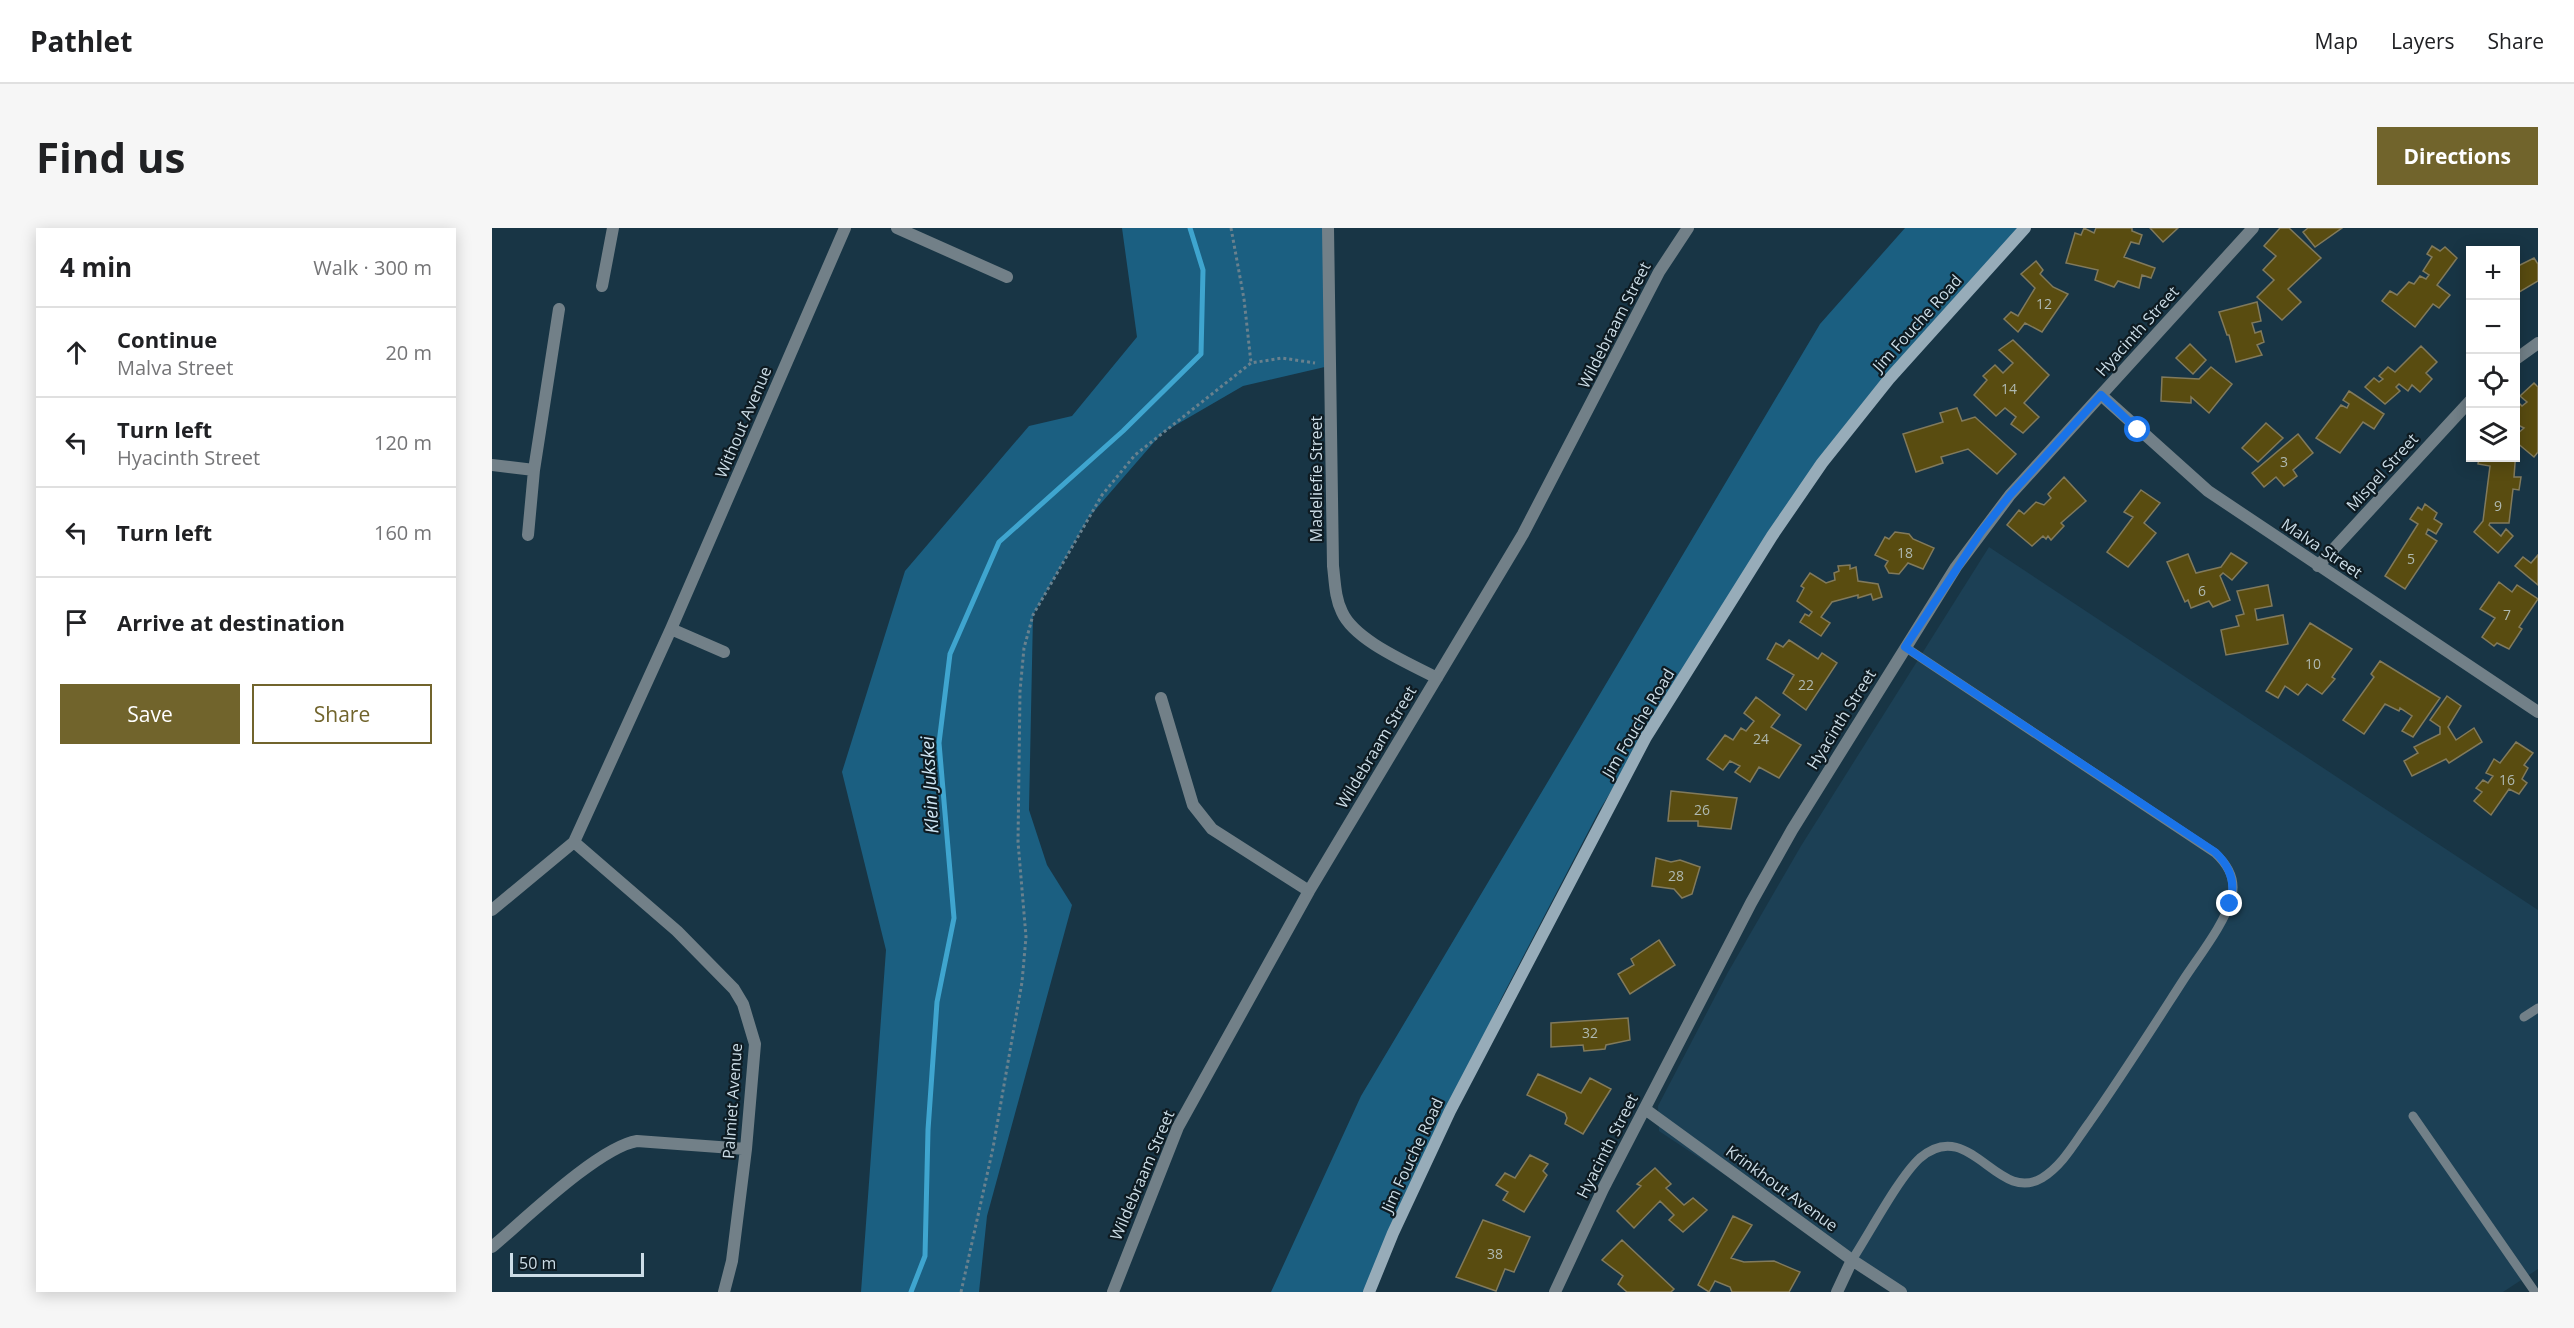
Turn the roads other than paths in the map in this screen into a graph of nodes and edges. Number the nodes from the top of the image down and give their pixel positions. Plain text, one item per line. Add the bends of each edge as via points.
1 (613, 228) edge
2 (845, 228) edge
3 (897, 228) edge
4 (1328, 228) edge
5 (1688, 228) edge
6 (2025, 228) edge
7 (2253, 228) edge
8 (1007, 277) dead end
9 (602, 285) dead end
10 (559, 309) dead end
11 (2538, 343) edge
12 (2520, 356) edge
13 (2101, 395) junction
14 (2466, 404) edge
15 (492, 465) edge
16 (534, 470) junction
17 (528, 535) dead end
18 (2318, 566) junction
19 (671, 629) junction
20 (1905, 647) junction
21 (724, 652) dead end
22 (1437, 678) junction
23 (1161, 698) dead end
24 (2538, 712) edge
25 (574, 842) junction
26 (1310, 891) junction
27 (492, 909) edge
28 (2538, 1008) edge
29 (2524, 1017) dead end
30 (1645, 1109) junction
31 (2413, 1116) dead end
32 (746, 1149) junction
33 (492, 1247) edge
34 (1852, 1260) junction
35 (723, 1292) edge
36 (1113, 1292) edge
37 (1369, 1292) edge
38 (1555, 1292) edge
39 (1837, 1292) edge
40 (1901, 1292) edge
41 (2535, 1292) edge

1 - 9 street
2 - 19 street, Without Avenue
3 - 8 street
4 - 22 street, Madeliefie Street via 1333,566 1339,605 1350,626
5 - 22 street, Wildebraam Street via 1659,272 1523,534
6 - 37 street, Jim Fouche Road via 1889,379 1822,463 1646,737 1455,1100
7 - 13 street, Hyacinth Street
10 - 16 street
11 - 12 street
13 - 18 street, Malva Street via 2208,491
13 - 20 street, Hyacinth Street via 1981,532
14 - 18 street, Mispel Street
15 - 16 street
16 - 17 street
18 - 24 street, Malva Street
19 - 21 street
19 - 25 street, Without Avenue
20 - 30 street, Hyacinth Street via 1792,830
20 - 34 lane via 2215,852 2227,866 2233,895 2216,929 2120,1079 2053,1170 2036,1181 2020,1183 1967,1151 1936,1148 1913,1167
22 - 26 street, Wildebraam Street
23 - 26 street via 1200,817 1212,829
25 - 27 street, Without Avenue
25 - 32 street, Palmiet Avenue via 677,931 734,989 743,1004 755,1044
26 - 36 street, Wildebraam Street via 1178,1127
28 - 29 lane
30 - 34 street, Krinkhout Avenue
30 - 38 street, Hyacinth Street
31 - 41 lane
32 - 33 street via 624,1143 599,1157
32 - 35 street, Palmiet Avenue via 732,1262
34 - 39 street
34 - 40 street, Krinkhout Avenue

